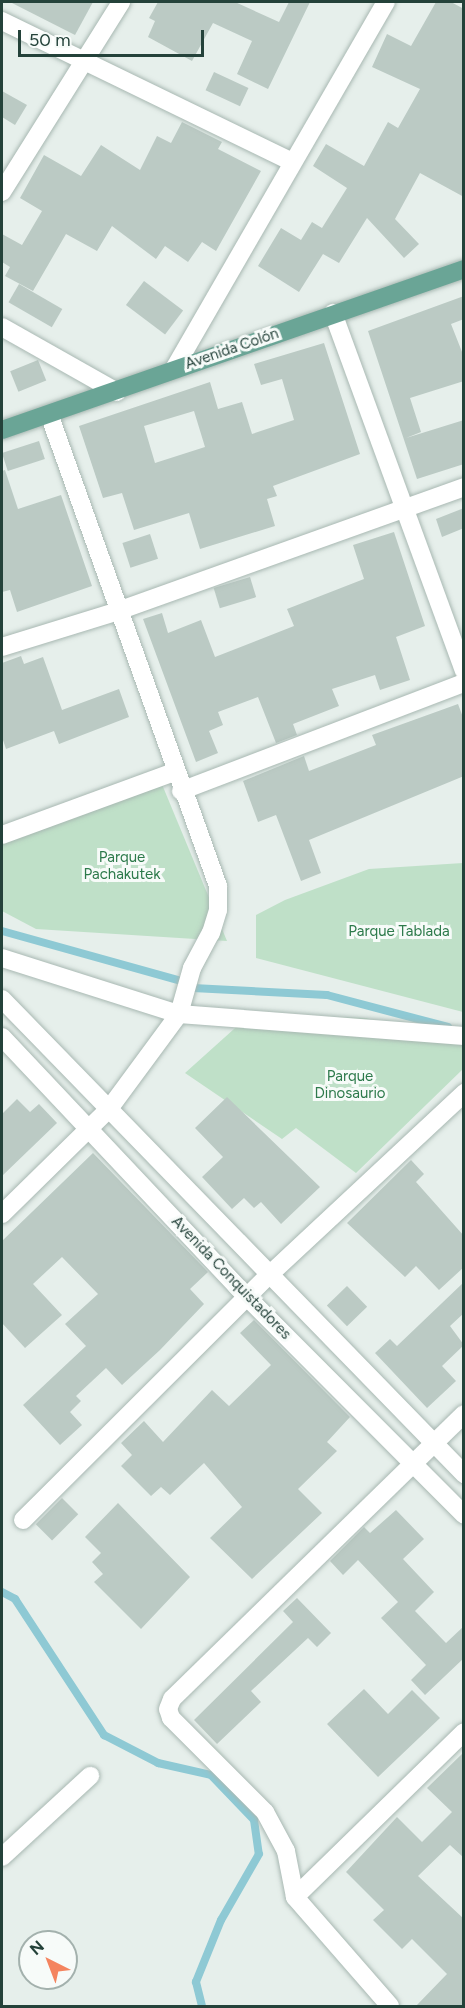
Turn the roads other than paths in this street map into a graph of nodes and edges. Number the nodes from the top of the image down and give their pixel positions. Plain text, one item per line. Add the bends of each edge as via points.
1 (121, 2) edge
2 (386, 2) edge
3 (2, 21) edge
4 (86, 62) junction
5 (293, 162) junction
6 (2, 192) edge
7 (464, 269) edge
8 (333, 313) junction
9 (2, 327) edge
10 (174, 369) junction
11 (117, 392) junction
12 (49, 414) junction
13 (2, 430) edge
14 (464, 488) edge
15 (405, 510) junction
16 (118, 611) junction
17 (2, 647) edge
18 (464, 671) edge
19 (464, 683) edge
20 (174, 772) junction
21 (181, 791) junction
22 (2, 835) edge
23 (2, 958) edge
24 (2, 999) edge
25 (179, 1014) junction
26 (464, 1036) edge
27 (2, 1037) edge
28 (464, 1093) edge
29 (109, 1109) junction
30 (88, 1128) junction
31 (2, 1214) edge
32 (267, 1277) junction
33 (248, 1298) junction
34 (464, 1414) edge
35 (433, 1443) junction
36 (414, 1461) junction
37 (464, 1474) edge
38 (464, 1515) edge
39 (23, 1520) dead end
40 (464, 1732) edge
41 (90, 1776) dead end
42 (2, 1857) edge
43 (295, 1897) junction
44 (390, 2007) edge

1 - 4 street
2 - 5 street
3 - 4 street
4 - 5 street
4 - 6 street
5 - 10 street
7 - 8 main road, Avenida Colón
8 - 10 main road, Avenida Colón
8 - 15 street
9 - 11 street
10 - 11 main road, Avenida Colón
11 - 12 main road, Avenida Colón
12 - 13 main road, Avenida Colón
12 - 16 street
14 - 15 street
15 - 16 street
15 - 18 street
16 - 17 street
16 - 20 street
19 - 21 street
20 - 21 street
20 - 22 street
21 - 25 street via 218,886 218,910 192,968
23 - 25 street
24 - 29 street, Avenida Conquistadores
25 - 26 street
25 - 29 street
27 - 30 street, Avenida Conquistadores
28 - 32 street
29 - 30 street
29 - 32 street, Avenida Conquistadores
30 - 31 street
30 - 33 street, Avenida Conquistadores
32 - 33 street
32 - 35 street, Avenida Conquistadores
33 - 36 street, Avenida Conquistadores
33 - 39 street
34 - 35 street
35 - 36 street
35 - 37 street, Avenida Conquistadores
36 - 38 street, Avenida Conquistadores
36 - 43 street via 169,1705 171,1718 265,1812 286,1851
40 - 43 street
41 - 42 street
43 - 44 street

